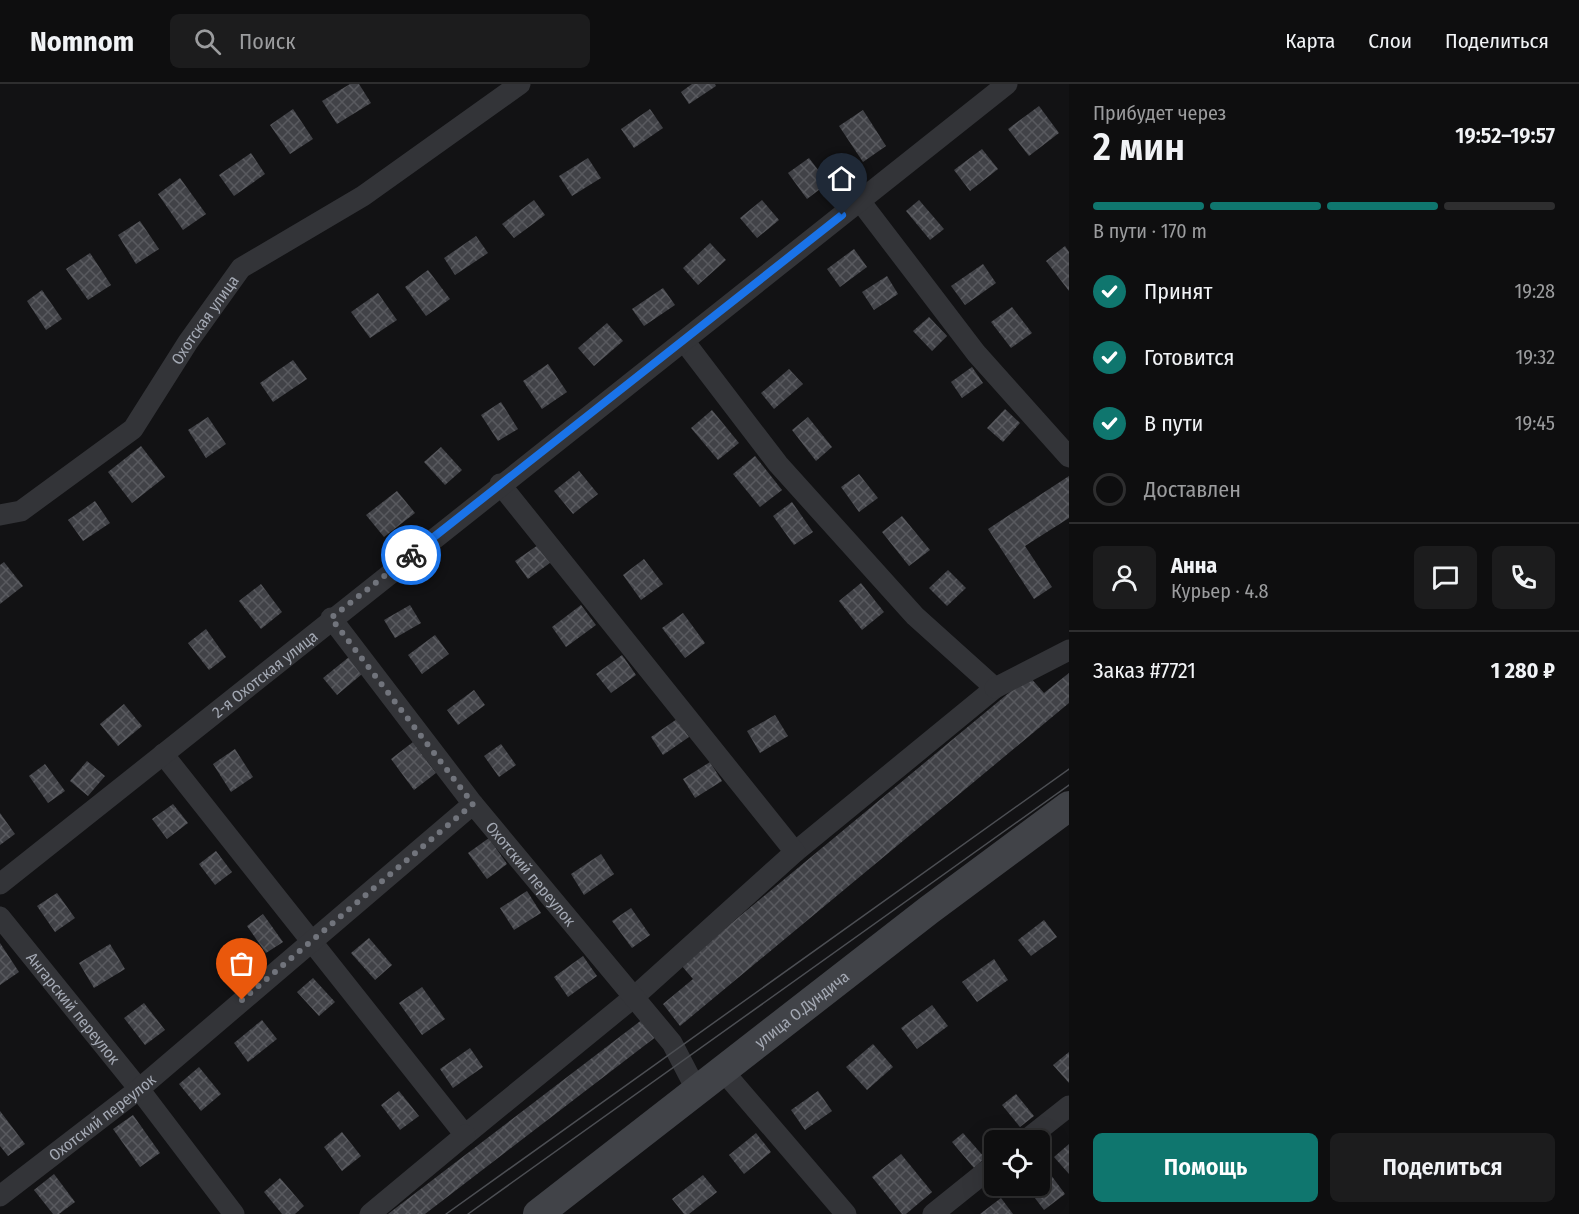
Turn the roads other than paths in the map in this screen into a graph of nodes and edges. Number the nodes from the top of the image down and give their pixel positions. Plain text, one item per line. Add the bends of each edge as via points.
1 (520, 84) edge
2 (1007, 84) edge
3 (860, 201) junction
4 (684, 341) junction
5 (1069, 457) edge
6 (500, 484) junction
7 (0, 515) edge
8 (331, 618) junction
9 (1069, 650) edge
10 (995, 688) junction
11 (163, 754) junction
12 (473, 804) junction
13 (1069, 806) edge
14 (795, 852) junction
15 (0, 884) edge
16 (0, 917) edge
17 (310, 940) junction
18 (634, 997) junction
19 (724, 1072) junction
20 (139, 1089) junction
21 (696, 1089) junction
22 (1069, 1106) edge
23 (1039, 1130) edge
24 (465, 1135) junction
25 (984, 1173) edge
26 (0, 1196) edge
27 (234, 1214) edge
28 (370, 1214) edge
29 (538, 1214) edge
30 (846, 1214) edge
31 (933, 1214) edge

1 - 7 street, Охотская улица via 363,196 241,268 133,429 21,512
2 - 3 street, 2-я Охотская улица
3 - 4 street, 2-я Охотская улица
3 - 5 street via 976,353
4 - 6 street, 2-я Охотская улица
4 - 10 street via 778,464 915,616
6 - 8 street, 2-я Охотская улица
6 - 14 street
8 - 11 street, 2-я Охотская улица
8 - 12 street
9 - 10 street
10 - 14 street
11 - 15 street, 2-я Охотская улица
11 - 17 street
12 - 17 street, Охотский переулок
12 - 18 street, Охотский переулок
13 - 19 main road, улица О.Дундича via 929,910
14 - 18 street
16 - 20 street, Ангарский переулок
17 - 20 street, Охотский переулок
17 - 24 street
18 - 21 street, Охотский переулок via 672,1043
18 - 24 street
19 - 21 main road, улица О.Дундича
19 - 30 street
20 - 26 street, Охотский переулок
20 - 27 street, Ангарский переулок
21 - 29 main road, улица О.Дундича
22 - 23 street
24 - 28 street
25 - 31 street

